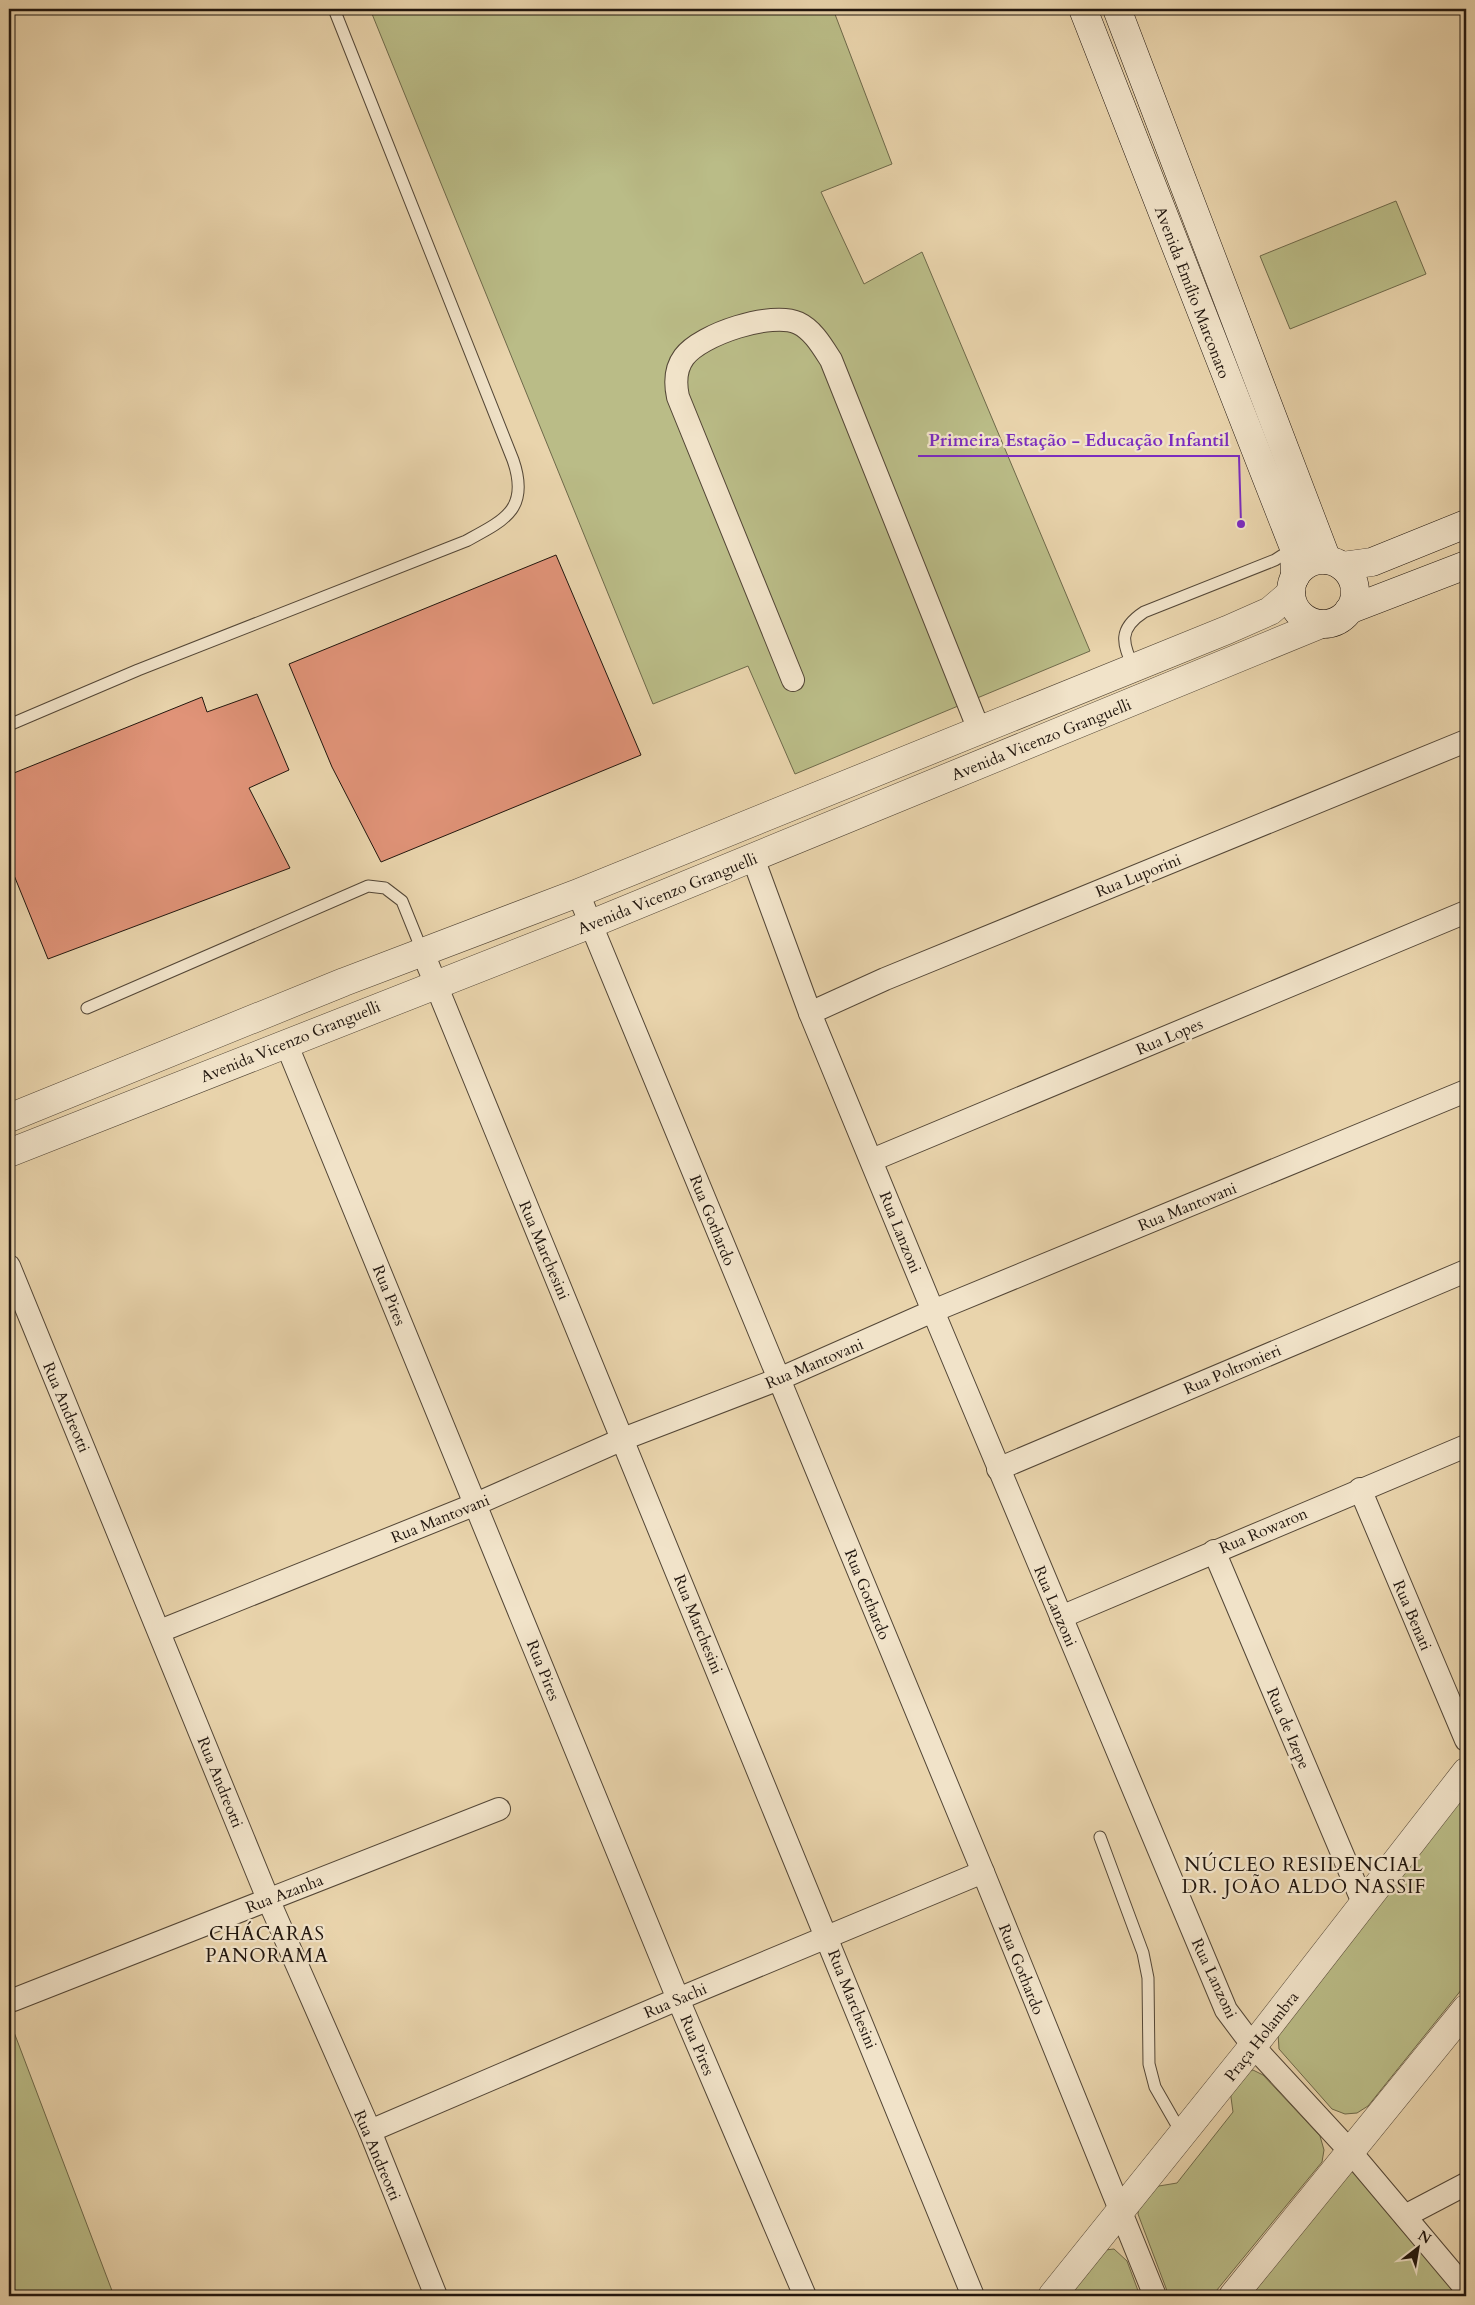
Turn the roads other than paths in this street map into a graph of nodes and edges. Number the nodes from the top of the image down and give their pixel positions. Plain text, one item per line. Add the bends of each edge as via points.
1 (334, 9) edge
2 (1083, 9) edge
3 (1116, 9) edge
4 (1466, 524) edge
5 (1294, 548) junction
6 (1335, 563) junction
7 (1466, 565) edge
8 (1293, 585) junction
9 (1349, 610) junction
10 (1321, 624) junction
11 (1134, 668) junction
12 (793, 680) dead end
13 (9, 725) edge
14 (980, 730) junction
15 (1466, 741) edge
16 (753, 858) junction
17 (578, 893) junction
18 (1466, 912) edge
19 (591, 924) junction
20 (423, 953) junction
21 (434, 984) junction
22 (87, 1008) dead end
23 (810, 1013) junction
24 (286, 1043) junction
25 (1466, 1091) edge
26 (9, 1118) edge
27 (9, 1153) edge
28 (872, 1160) junction
29 (9, 1266) edge
30 (1466, 1271) edge
31 (933, 1311) junction
32 (779, 1379) junction
33 (624, 1439) junction
34 (1466, 1446) edge
35 (998, 1469) junction
36 (1360, 1489) junction
37 (476, 1504) junction
38 (1214, 1551) junction
39 (1061, 1617) junction
40 (160, 1631) junction
41 (1466, 1740) edge
42 (1466, 1772) edge
43 (499, 1809) dead end
44 (1100, 1837) dead end
45 (983, 1872) junction
46 (268, 1899) junction
47 (1364, 1905) junction
48 (827, 1937) junction
49 (678, 1998) junction
50 (13, 2000) dead end
51 (1466, 2009) edge
52 (1253, 2046) junction
53 (370, 2131) junction
54 (1183, 2135) junction
55 (1349, 2150) junction
56 (1466, 2184) edge
57 (1122, 2212) junction
58 (1405, 2216) junction
59 (1466, 2289) edge
60 (436, 2296) edge
61 (805, 2296) edge
62 (973, 2296) edge
63 (1052, 2296) edge
64 (1155, 2296) edge
65 (1233, 2296) edge

1 - 13 lane via 513,460 519,495 511,512 497,524 466,541 138,670
2 - 5 street, Avenida Emílio Marconato
3 - 6 street, Avenida Emílio Marconato
4 - 6 street, Avenida Vicenzo Granguelli via 1372,562
5 - 8 street, Avenida Emílio Marconato
5 - 11 lane via 1275,560 1134,618 1127,626 1123,641
6 - 8 street, Avenida Vicenzo Granguelli via 1308,563
6 - 9 street via 1349,573 1355,592
7 - 9 street, Avenida Vicenzo Granguelli
8 - 10 street via 1293,602 1304,617
8 - 11 street, Avenida Vicenzo Granguelli via 1270,611
9 - 10 street, Avenida Vicenzo Granguelli via 1341,618
10 - 16 street, Avenida Vicenzo Granguelli
11 - 14 street, Avenida Vicenzo Granguelli
12 - 14 street via 678,397 675,380 684,357 714,335 781,318 798,323 813,334 831,360
14 - 17 street, Avenida Vicenzo Granguelli
15 - 23 street, Rua Luporini via 885,979
16 - 19 street, Avenida Vicenzo Granguelli
16 - 23 street, Rua Lanzoni
17 - 19 street, Rua Gothardo
17 - 20 street, Avenida Vicenzo Granguelli
18 - 28 street, Rua Lopes
19 - 21 street, Avenida Vicenzo Granguelli
19 - 32 street, Rua Gothardo
20 - 21 street, Rua Marchesini
20 - 22 lane via 402,901 385,888 368,886
20 - 26 street, Avenida Vicenzo Granguelli
21 - 24 street, Avenida Vicenzo Granguelli
21 - 33 street, Rua Marchesini
23 - 28 street, Rua Lanzoni
24 - 27 street, Avenida Vicenzo Granguelli
24 - 37 street, Rua Pires
25 - 31 street, Rua Mantovani
28 - 31 street, Rua Lanzoni
29 - 40 street, Rua Andreotti
30 - 35 street, Rua Poltronieri
31 - 32 street, Rua Mantovani
31 - 35 street, Rua Lanzoni
32 - 33 street, Rua Mantovani
32 - 45 street, Rua Gothardo
33 - 37 street, Rua Mantovani
33 - 48 street, Rua Marchesini
34 - 36 street, Rua Rowaron
35 - 39 street, Rua Lanzoni
36 - 38 street, Rua Rowaron
36 - 41 street, Rua Benati
37 - 40 street, Rua Mantovani
37 - 49 street, Rua Pires
38 - 39 street, Rua Rowaron
38 - 47 street, Rua de Izepe
39 - 52 street, Rua Lanzoni via 1226,2010
40 - 46 street, Rua Andreotti
42 - 47 street, Praça Holambra
43 - 46 street, Rua Azanha
44 - 54 lane via 1143,1953 1148,1978 1149,2064 1155,2087
45 - 48 street, Rua Sachi
45 - 57 street, Rua Gothardo
46 - 50 street, Rua Azanha
46 - 53 street, Rua Andreotti
47 - 52 street, Praça Holambra
48 - 49 street, Rua Sachi
48 - 62 street, Rua Marchesini
49 - 53 street, Rua Sachi
49 - 61 street, Rua Pires
51 - 55 street
52 - 54 street, Praça Holambra
52 - 55 street, Rua Lanzoni
53 - 60 street, Rua Andreotti
54 - 57 street, Praça Holambra
55 - 58 street, Rua Lanzoni
55 - 65 street
56 - 58 street
57 - 63 street, Praça Holambra
57 - 64 street, Rua Gothardo
58 - 59 street, Rua Lanzoni

